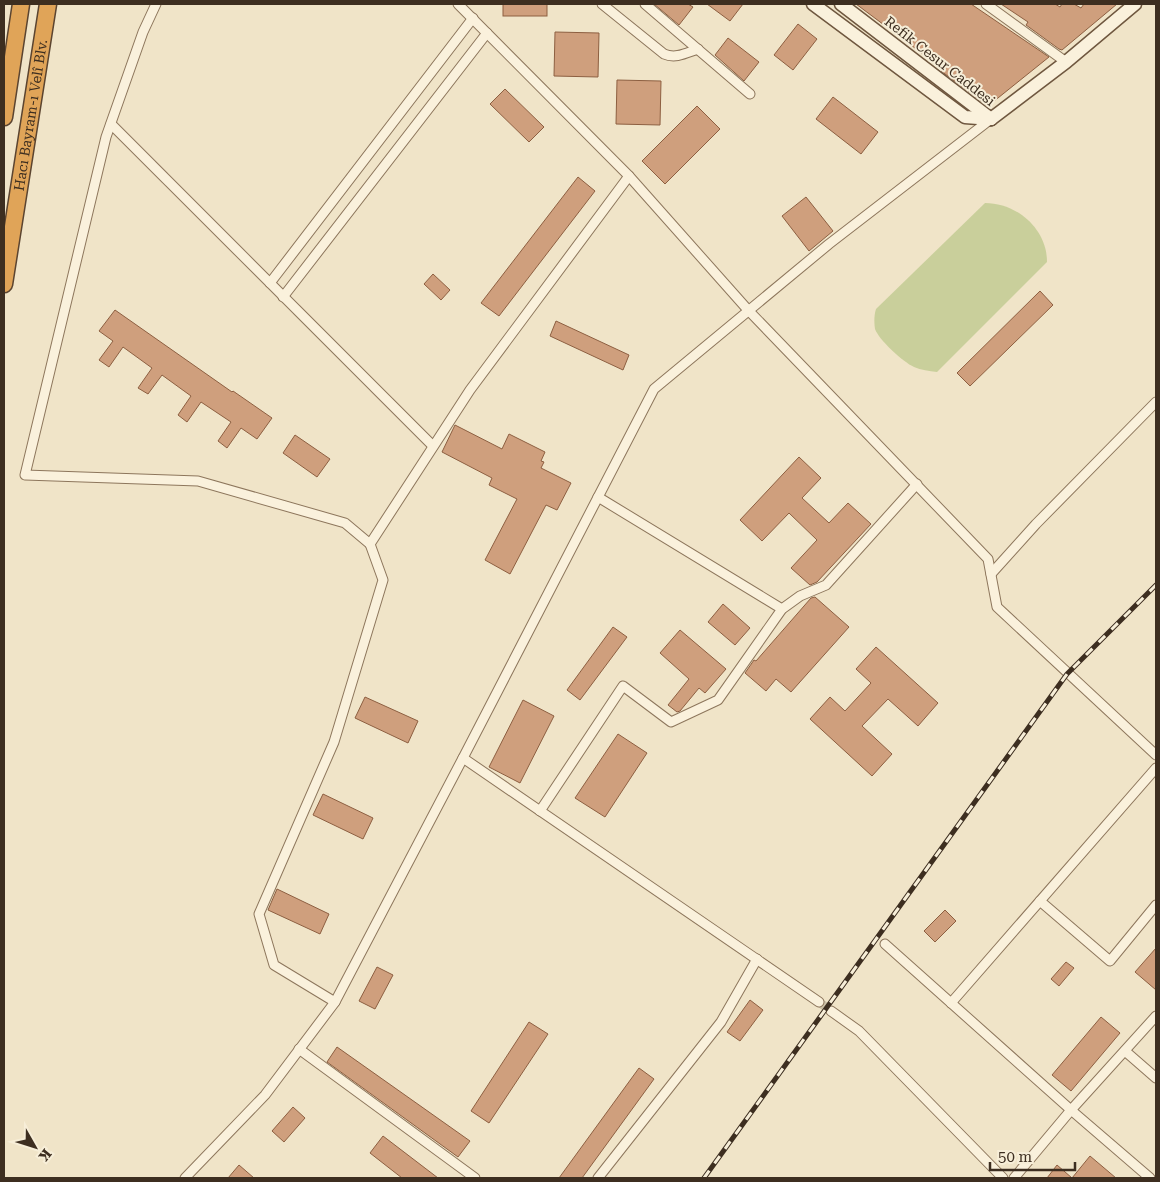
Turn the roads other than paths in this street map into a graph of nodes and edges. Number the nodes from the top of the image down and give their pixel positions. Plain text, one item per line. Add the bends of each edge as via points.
1 (21, 4) edge
2 (48, 4) edge
3 (156, 4) edge
4 (458, 4) edge
5 (602, 4) edge
6 (646, 4) edge
7 (813, 4) edge
8 (841, 4) edge
9 (986, 4) edge
10 (1135, 4) edge
11 (473, 18) junction
12 (487, 33) junction
13 (698, 48) junction
14 (1066, 62) junction
15 (750, 94) dead end
16 (4, 117) edge
17 (991, 119) junction
18 (111, 124) junction
19 (629, 176) junction
20 (270, 283) junction
21 (4, 284) edge
22 (284, 297) junction
23 (748, 310) junction
24 (1156, 402) edge
25 (433, 446) junction
26 (917, 484) junction
27 (598, 497) junction
28 (370, 544) junction
29 (991, 574) junction
30 (782, 609) junction
31 (1156, 755) edge
32 (464, 758) junction
33 (1156, 768) edge
34 (540, 811) junction
35 (1040, 901) junction
36 (1156, 905) edge
37 (885, 944) dead end
38 (757, 959) junction
39 (335, 1002) junction
40 (819, 1002) tunnel mouth
41 (951, 1003) junction
42 (831, 1011) tunnel mouth
43 (1156, 1016) edge
44 (299, 1049) junction
45 (1125, 1050) junction
46 (1156, 1078) edge
47 (1071, 1110) junction
48 (184, 1178) edge
49 (475, 1178) edge
50 (598, 1178) edge
51 (1003, 1178) edge
52 (1014, 1178) edge
53 (1150, 1178) edge

1 - 16 highway, Hacı Bayram-ı Velî Blv.
2 - 21 highway, Hacı Bayram-ı Velî Blv.
3 - 18 street
4 - 11 street
5 - 13 street via 670,57
6 - 13 street
7 - 17 street, Refik Cesur Caddesi via 966,117
8 - 17 street, Refik Cesur Caddesi
9 - 14 street
10 - 14 street
11 - 12 street
11 - 20 street
12 - 19 street
12 - 22 street
13 - 15 street
14 - 17 street
17 - 23 street
18 - 20 street
18 - 28 street via 25,475 198,481 345,523
19 - 23 street
19 - 25 street via 470,390
20 - 22 street
22 - 25 street
23 - 26 street
23 - 27 street via 654,388
24 - 29 street
25 - 28 street
26 - 29 street via 988,558
26 - 30 street via 826,586 800,596
27 - 30 street
27 - 32 street
28 - 39 street via 383,580 334,742 259,914 274,965
29 - 31 street via 997,607
30 - 34 street via 718,700 671,722 623,686
32 - 34 street
32 - 39 street
33 - 35 street
34 - 38 street
35 - 36 street via 1110,961
35 - 41 street
37 - 41 street
38 - 40 street
38 - 50 street via 721,1022
39 - 44 street
41 - 47 street
42 - 51 street via 859,1031
43 - 45 street
44 - 48 street via 265,1094
44 - 49 street
45 - 46 street
45 - 47 street
47 - 52 street
47 - 53 street

